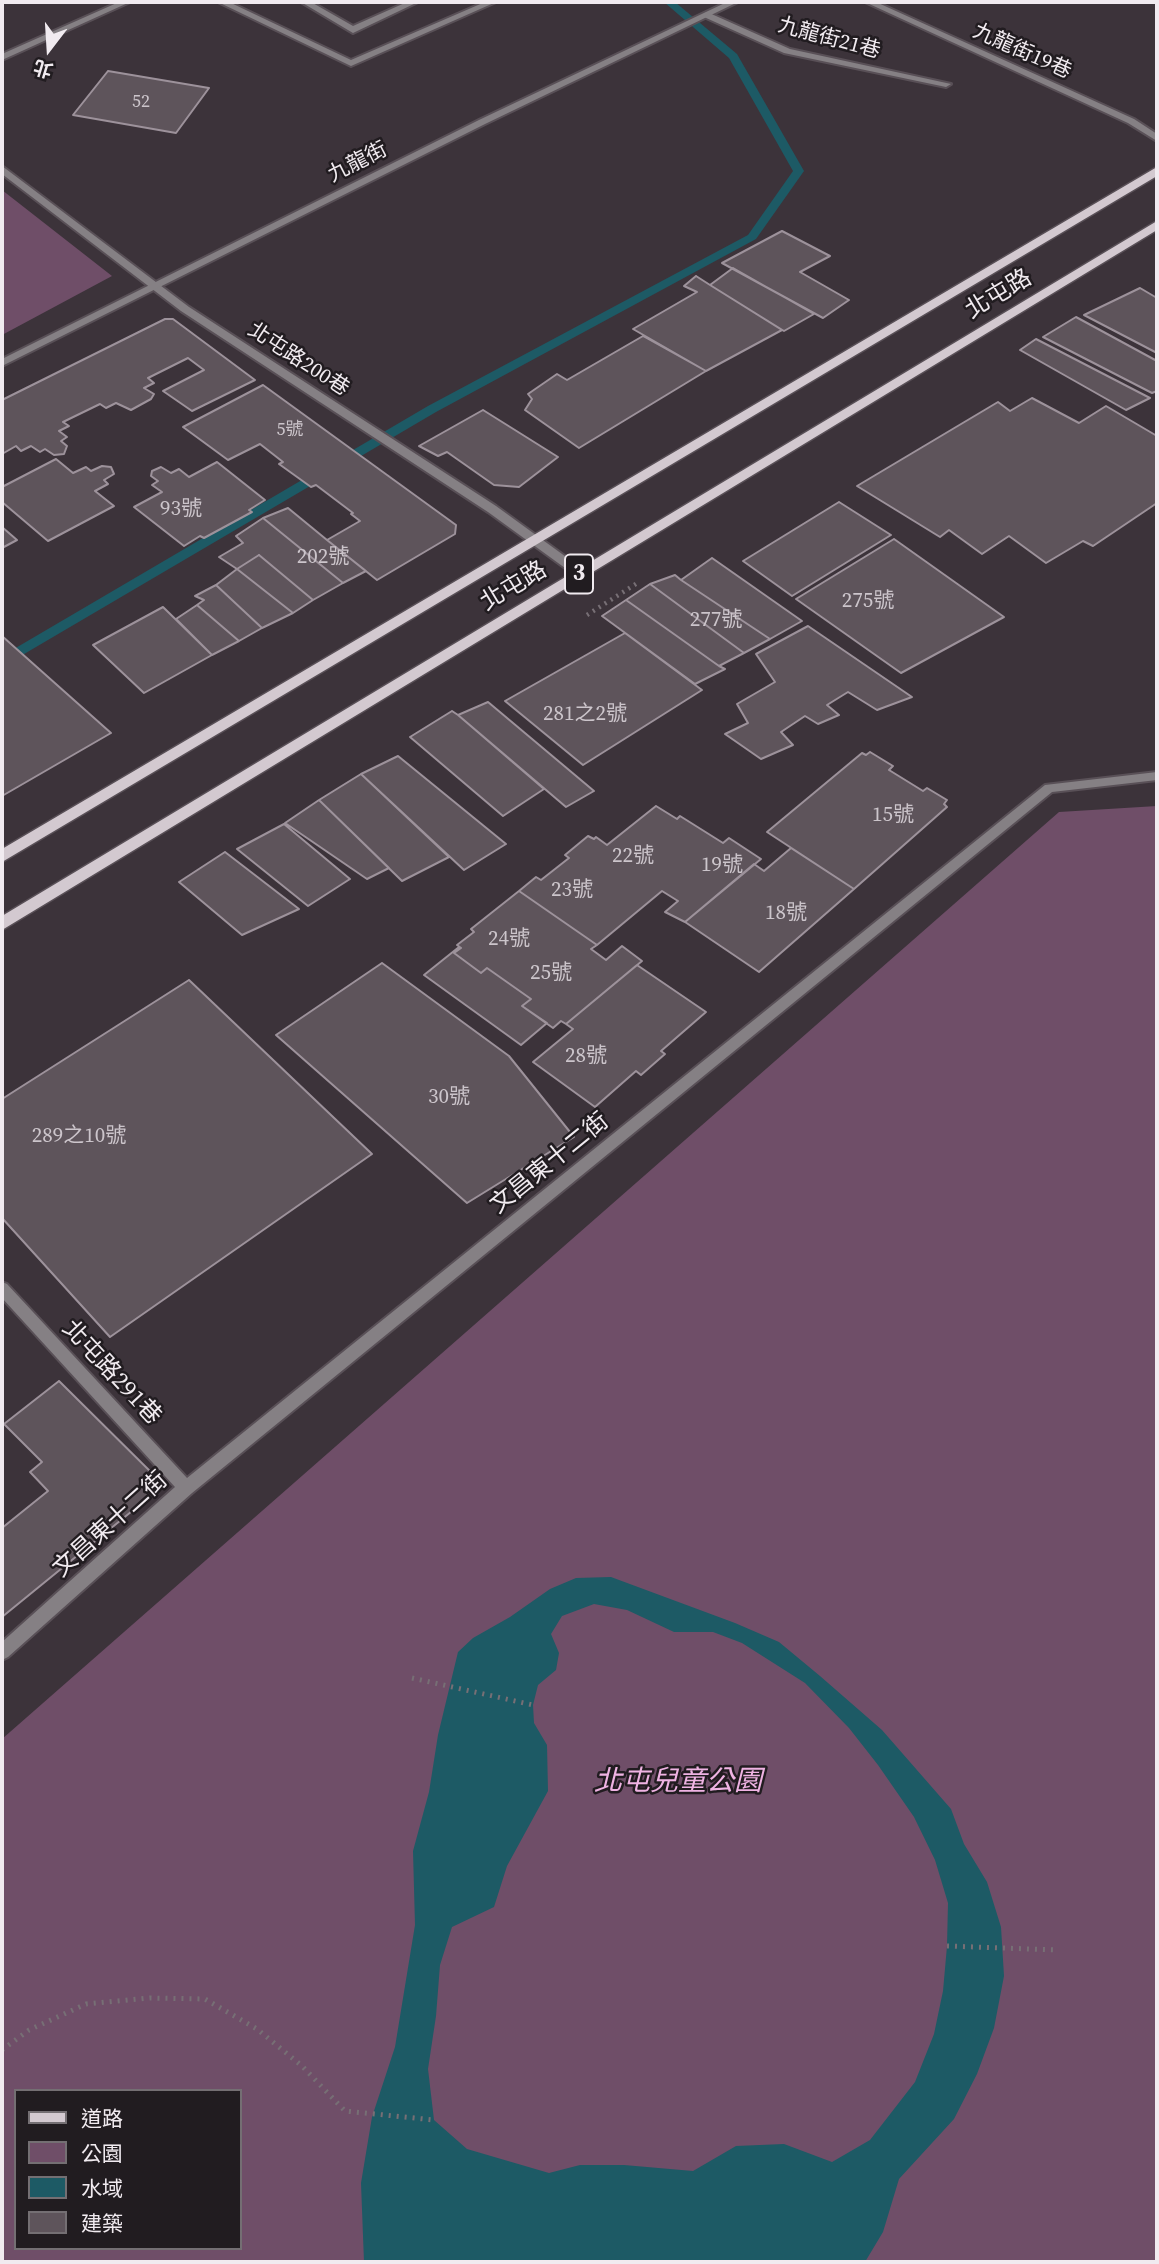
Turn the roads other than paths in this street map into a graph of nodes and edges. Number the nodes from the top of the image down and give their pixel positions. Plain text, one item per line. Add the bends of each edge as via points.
1 (126, 2) edge
2 (222, 2) edge
3 (305, 2) edge
4 (414, 2) edge
5 (492, 2) edge
6 (734, 2) edge
7 (869, 2) edge
8 (707, 15) junction
9 (2, 57) edge
10 (946, 83) dead end
11 (1157, 138) edge
12 (2, 169) edge
13 (1157, 171) edge
14 (1157, 225) edge
15 (155, 286) junction
16 (2, 363) edge
17 (534, 540) junction
18 (580, 573) junction
19 (1157, 776) edge
20 (2, 856) edge
21 (2, 924) edge
22 (2, 1288) edge
23 (186, 1488) junction
24 (2, 1652) edge

1 - 9 street
2 - 5 street via 351,63
3 - 4 street via 354,30
6 - 8 street, 九龍街
7 - 11 street, 九龍街19巷 via 1120,116
8 - 10 street, 九龍街21巷 via 787,51
8 - 15 street, 九龍街
12 - 15 street, 北屯路200巷
13 - 17 main road, 北屯路 / 3
14 - 18 main road, 北屯路 / 3
15 - 16 street, 九龍街
15 - 17 street, 北屯路200巷
17 - 18 street, 北屯路200巷
17 - 20 main road, 北屯路 / 3
18 - 21 main road, 北屯路 / 3
19 - 23 street, 文昌東十二街 via 1049,788
22 - 23 street, 北屯路291巷
23 - 24 street, 文昌東十二街

